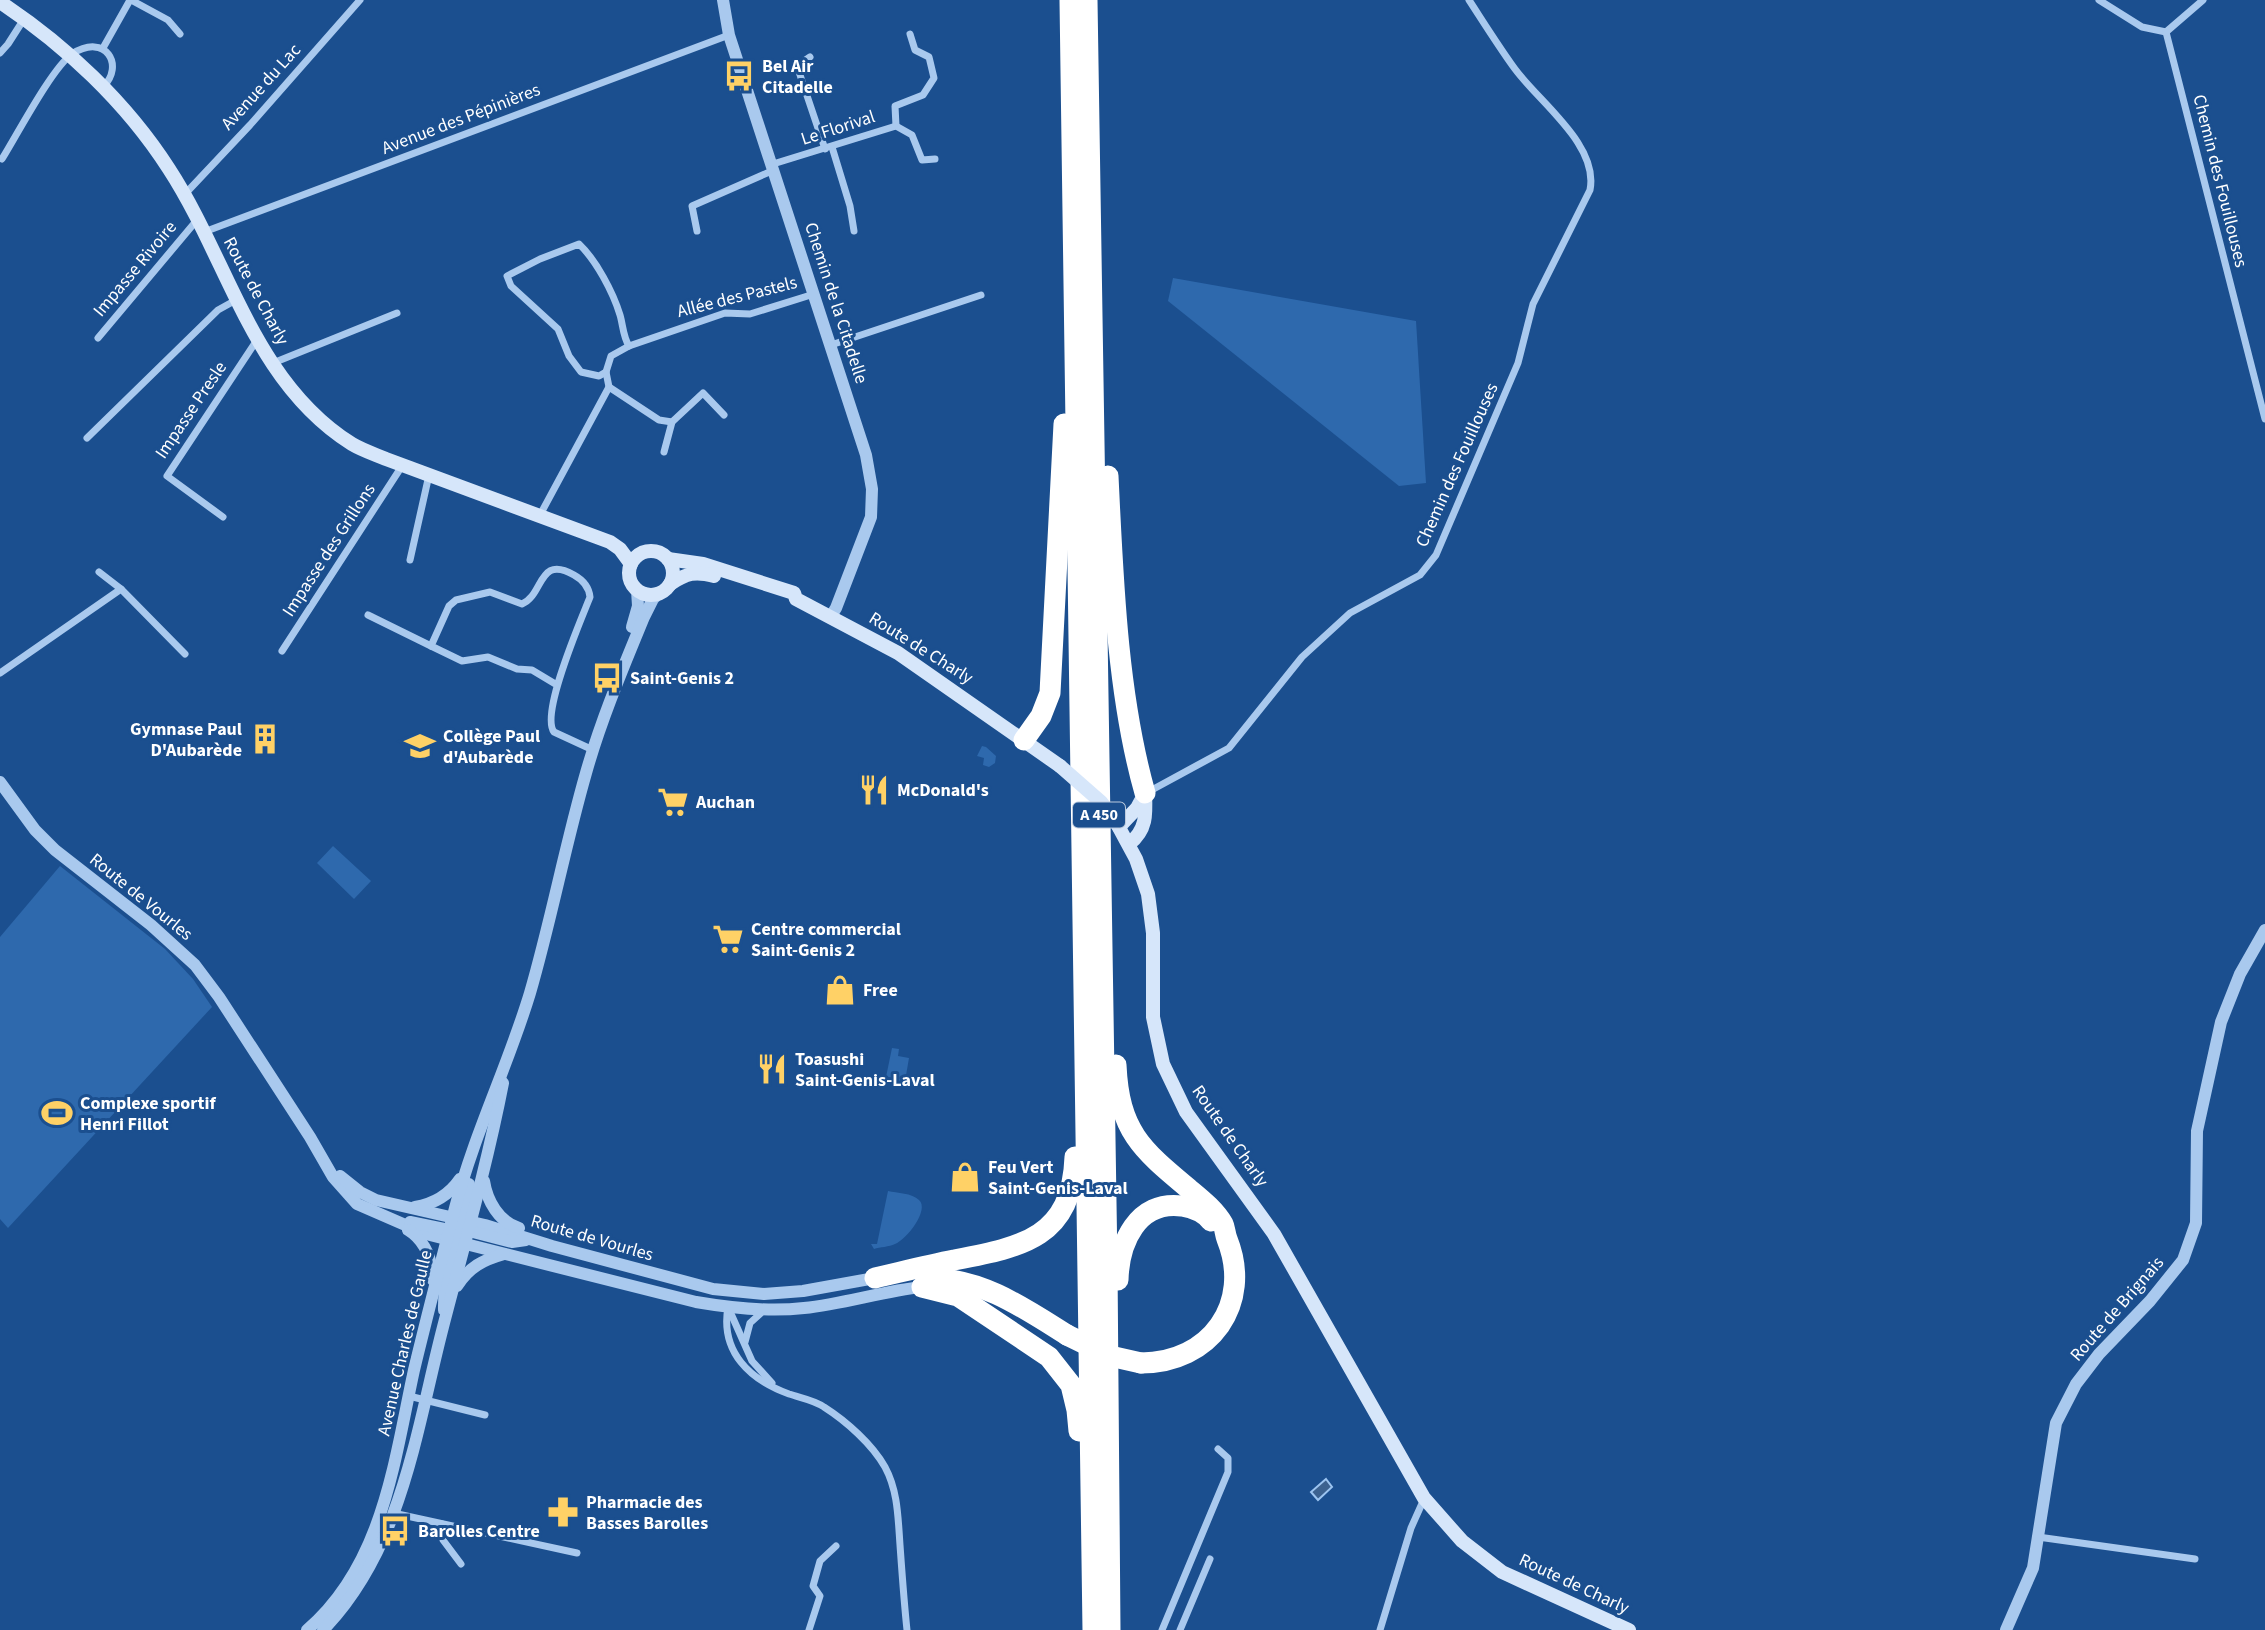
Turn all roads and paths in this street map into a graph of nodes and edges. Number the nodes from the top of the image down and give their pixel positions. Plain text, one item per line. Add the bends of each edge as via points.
1 (130, 0) edge
2 (360, 0) edge
3 (723, 0) edge
4 (1070, 0) edge
5 (1087, 0) edge
6 (1469, 0) edge
7 (2099, 0) edge
8 (2203, 0) edge
9 (0, 2) edge
10 (24, 18) junction
11 (2166, 32) junction
12 (180, 34) dead end
13 (910, 34) dead end
14 (729, 35) junction
15 (103, 48) junction
16 (0, 53) edge
17 (69, 56) junction
18 (810, 57) dead end
19 (102, 87) junction
20 (896, 126) junction
21 (828, 148) junction
22 (2, 159) dead end
23 (935, 159) dead end
24 (774, 167) junction
25 (185, 194) junction
26 (200, 226) junction
27 (697, 231) dead end
28 (855, 231) dead end
29 (814, 294) junction
30 (981, 295) dead end
31 (236, 300) junction
32 (397, 313) dead end
33 (1092, 333) junction
34 (98, 338) dead end
35 (258, 340) junction
36 (831, 345) junction
37 (629, 346) junction
38 (1076, 361) junction
39 (272, 364) junction
40 (606, 372) junction
41 (609, 387) junction
42 (724, 415) dead end
43 (2265, 419) edge
44 (672, 422) junction
45 (87, 438) dead end
46 (664, 452) dead end
47 (403, 465) junction
48 (430, 475) junction
49 (540, 515) junction
50 (223, 517) dead end
51 (643, 552) junction
52 (668, 559) junction
53 (410, 560) dead end
54 (631, 564) junction
55 (99, 572) dead end
56 (121, 589) junction
57 (665, 589) junction
58 (636, 590) junction
59 (796, 599) junction
60 (368, 615) dead end
61 (831, 616) junction
62 (431, 646) junction
63 (282, 651) dead end
64 (185, 654) dead end
65 (0, 673) edge
66 (557, 685) junction
67 (1024, 740) junction
68 (589, 748) junction
69 (0, 782) edge
70 (1145, 793) junction
71 (1117, 825) junction
72 (1129, 844) junction
73 (2265, 930) edge
74 (1101, 958) junction
75 (1085, 1031) junction
76 (510, 1048) junction
77 (319, 1153) junction
78 (468, 1163) junction
79 (484, 1173) junction
80 (407, 1208) junction
81 (399, 1224) junction
82 (459, 1231) junction
83 (1225, 1234) junction
84 (552, 1247) junction
85 (508, 1253) junction
86 (655, 1273) junction
87 (875, 1278) junction
88 (928, 1282) junction
89 (713, 1289) junction
90 (434, 1292) junction
91 (764, 1294) junction
92 (452, 1295) junction
93 (671, 1296) junction
94 (728, 1307) junction
95 (768, 1308) junction
96 (444, 1325) junction
97 (745, 1346) junction
98 (1108, 1387) junction
99 (777, 1388) junction
100 (409, 1396) junction
101 (425, 1400) junction
102 (485, 1415) dead end
103 (1218, 1449) dead end
104 (1424, 1498) junction
105 (388, 1512) junction
106 (442, 1524) junction
107 (1093, 1536) junction
108 (2038, 1537) junction
109 (836, 1546) dead end
110 (577, 1553) dead end
111 (1210, 1559) dead end
112 (2195, 1559) dead end
113 (461, 1564) dead end
114 (1621, 1628) edge
115 (307, 1630) edge
116 (323, 1630) edge
117 (810, 1630) edge
118 (907, 1630) edge
119 (1093, 1630) edge
120 (1110, 1630) edge
121 (1162, 1630) edge
122 (1180, 1630) edge
123 (1380, 1630) edge
124 (2006, 1630) edge

1 - 12 street via 168,20
1 - 15 street
2 - 25 street, Avenue du Lac
3 - 14 street, Chemin de la Citadelle
4 - 38 highway, A 450
5 - 33 highway, A 450
6 - 70 street, Chemin des Fouillouses via 1516,70 1580,144 1591,171 1590,191 1533,304 1518,363 1429,565 1420,575 1340,622 1302,657 1229,748
7 - 11 street via 2142,27
8 - 11 street
9 - 10 main road, Route de Charly
10 - 16 street
10 - 17 main road, Route de Charly
11 - 43 street, Chemin des Fouillouses
13 - 20 street via 915,50 929,57 934,78 923,95 895,106
14 - 24 street, Chemin de la Citadelle
14 - 26 street, Avenue des Pépinières
15 - 17 street via 90,47
15 - 19 street via 112,72
17 - 19 main road, Route de Charly
17 - 22 street
18 - 21 street via 797,66
19 - 25 main road, Route de Charly via 152,144
20 - 21 street, Le Florival
20 - 23 street, Le Florival via 912,135 922,160
21 - 24 street, Le Florival
21 - 28 street
24 - 27 street via 692,206
24 - 29 street, Chemin de la Citadelle
25 - 26 main road, Route de Charly
26 - 31 main road, Route de Charly
26 - 34 street, Impasse Rivoire
29 - 36 street, Chemin de la Citadelle
29 - 37 street, Allée des Pastels via 750,314 724,313
30 - 36 street
31 - 35 main road, Route de Charly
31 - 45 street via 218,310
32 - 39 street
33 - 70 highway via 1103,346 1116,606 1131,734
33 - 74 highway, A 450
35 - 39 main road, Route de Charly
35 - 50 street, Impasse Presle via 167,476
36 - 61 street, Chemin de la Citadelle via 872,489 871,517
37 - 40 street, Allée des Pastels via 611,356
37 - 40 street via 591,255 579,244 507,276 511,286 558,329 569,356 582,372 599,376
38 - 67 highway via 1067,376 1050,693
38 - 75 highway, A 450
39 - 47 main road, Route de Charly via 302,404 326,425 353,445
40 - 41 street
41 - 44 street via 659,420
41 - 49 street
42 - 44 street via 703,393
44 - 46 street
47 - 48 main road, Route de Charly
47 - 63 street, Impasse des Grillons
48 - 49 main road, Route de Charly
48 - 53 street
49 - 51 main road, Route de Charly via 614,534
49 - 54 main road, Route de Charly via 610,542
51 - 52 main road via 656,552
51 - 54 main road
52 - 57 main road via 673,571
52 - 59 main road, Route de Charly via 703,564 794,593
54 - 58 main road via 629,578
55 - 56 street
56 - 64 street
56 - 65 street
57 - 58 main road via 647,595
57 - 59 main road, Route de Charly via 685,574 702,573 789,601
57 - 68 street, Avenue Charles de Gaulle via 653,599
58 - 68 street, Avenue Charles de Gaulle via 636,618
59 - 61 main road, Route de Charly
60 - 62 street
61 - 67 main road, Route de Charly via 898,653
62 - 66 street via 462,661 488,657 532,670
62 - 66 street via 456,600 490,592 522,604 531,598 545,573 571,573 587,587 590,597
66 - 68 street via 550,728
67 - 71 main road, Route de Charly, bridge via 1092,793
68 - 76 street, Avenue Charles de Gaulle via 530,993
69 - 77 street, Route de Vourles via 55,850 195,965
70 - 71 main road via 1137,808
70 - 72 main road via 1144,826
71 - 72 main road, Route de Charly
72 - 104 main road, Route de Charly via 1148,894 1153,1017 1163,1064 1186,1112 1275,1234
73 - 108 street, Route de Brignais via 2239,974 2221,1022 2197,1131 2196,1223 2183,1260 2076,1384 2056,1423
74 - 83 highway via 1111,971 1117,1085 1126,1122 1147,1154 1212,1209
74 - 98 highway, A 450
75 - 87 highway via 1077,1048 1074,1177 1071,1193 1053,1223 1019,1245
75 - 107 highway, A 450
76 - 78 street, Avenue Charles de Gaulle
76 - 79 street, Avenue Charles de Gaulle
77 - 80 street, Route de Vourles via 360,1192
77 - 81 street, Route de Vourles via 333,1178 357,1204
78 - 80 street via 445,1195
78 - 82 street via 469,1187
79 - 82 street, Avenue Charles de Gaulle
79 - 84 street via 489,1198 505,1221
80 - 82 street, Route de Vourles
81 - 82 street
81 - 90 street via 415,1234 426,1249
82 - 84 street, Route de Vourles via 514,1233
82 - 85 street, Route de Vourles
82 - 90 street, Avenue Charles de Gaulle
82 - 92 street, Avenue Charles de Gaulle
82 - 96 street via 443,1293
83 - 88 highway, bridge via 1236,1285 1232,1302 1202,1345 1172,1360 1141,1363 1110,1356 977,1285
83 - 98 highway via 1208,1217 1185,1206 1163,1206 1133,1225 1119,1272 1117,1378
84 - 86 street, Route de Vourles
85 - 92 street via 472,1268
85 - 93 street, Route de Vourles
86 - 89 street, Route de Vourles
86 - 93 street
87 - 88 highway
87 - 91 street, Route de Vourles via 803,1292
88 - 95 street, Route de Vourles via 804,1308
88 - 107 highway via 974,1305 1049,1357 1071,1385 1077,1410 1083,1519
89 - 91 street, Route de Vourles
89 - 94 street
90 - 100 street, Avenue Charles de Gaulle
91 - 94 street via 744,1296
92 - 96 street, Avenue Charles de Gaulle
93 - 94 street, Route de Vourles
94 - 95 street, Route de Vourles
94 - 97 street
94 - 99 street via 728,1341 747,1369
95 - 97 street via 750,1323
96 - 101 street, Avenue Charles de Gaulle
97 - 99 street via 752,1361
98 - 120 highway, A 450
99 - 118 street via 824,1407 885,1465 895,1491
100 - 101 street
100 - 105 street, Avenue Charles de Gaulle
101 - 102 street
101 - 105 street, Avenue Charles de Gaulle via 414,1447
103 - 121 street via 1228,1458 1228,1472
104 - 114 main road, Route de Charly via 1462,1541 1502,1572
104 - 123 street
105 - 106 street
105 - 115 street, Avenue Charles de Gaulle via 333,1604
105 - 116 street, Avenue Charles de Gaulle via 366,1576
106 - 110 street
106 - 113 street via 443,1540
107 - 119 highway, A 450
108 - 112 street
108 - 124 street, Route de Brignais via 2034,1568
109 - 117 street via 820,1561 813,1586 821,1596
111 - 122 street

